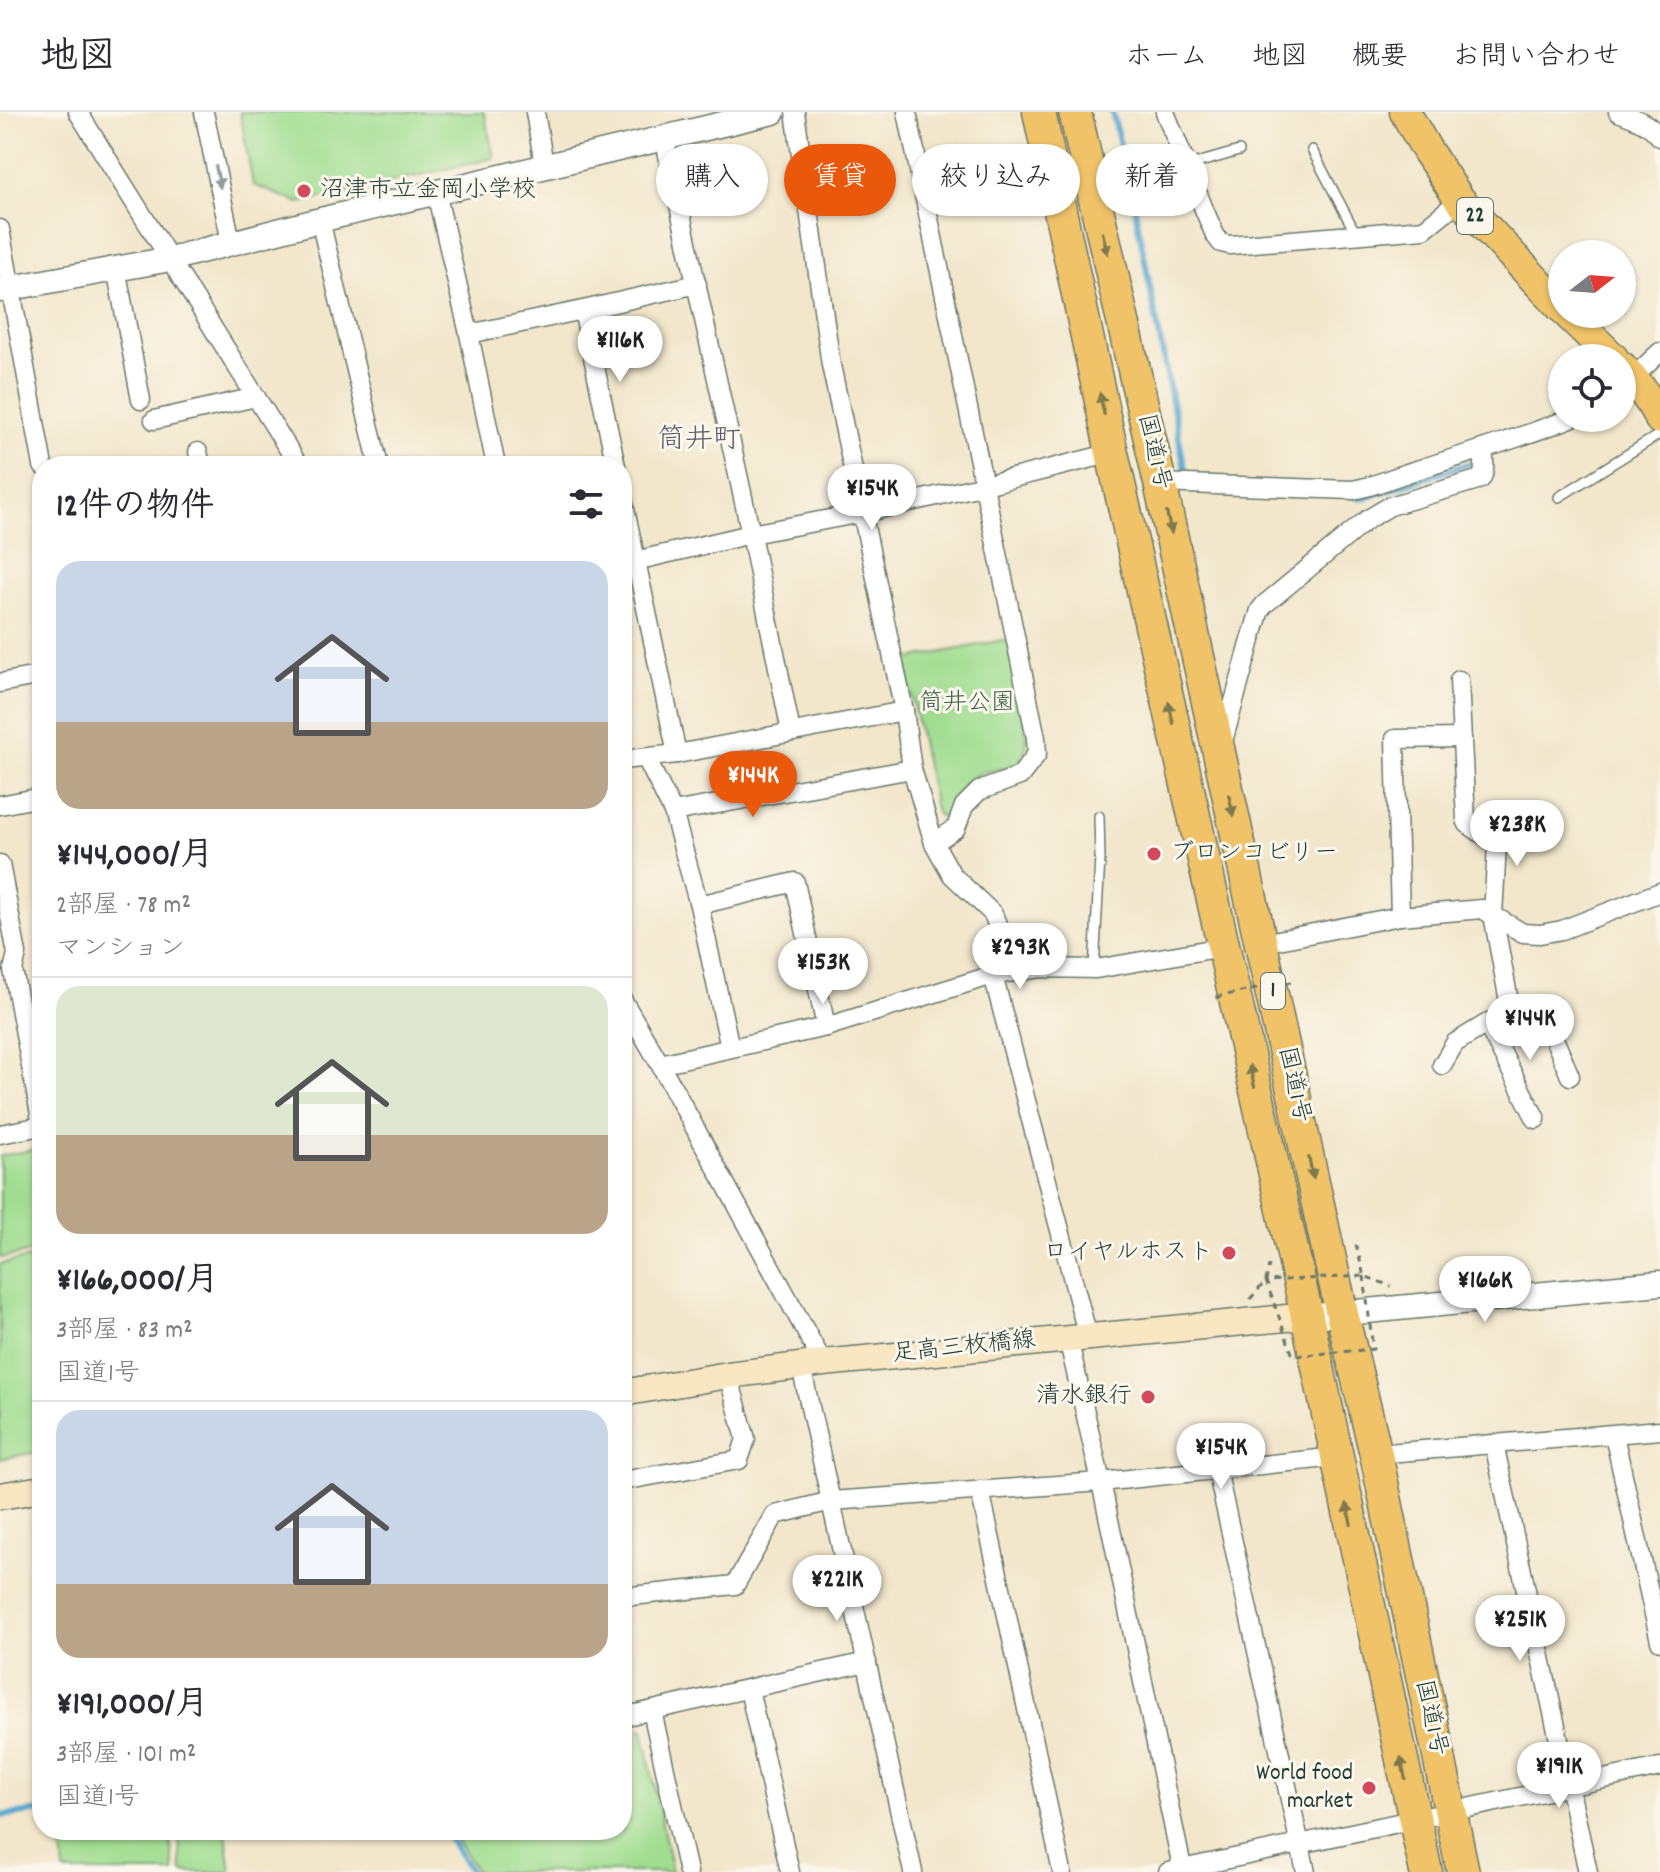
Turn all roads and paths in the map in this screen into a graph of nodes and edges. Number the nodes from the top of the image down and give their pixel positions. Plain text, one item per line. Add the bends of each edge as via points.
1 (78, 112) edge
2 (204, 112) edge
3 (535, 112) edge
4 (773, 112) edge
5 (795, 112) edge
6 (907, 112) edge
7 (1039, 112) edge
8 (1075, 112) edge
9 (1165, 112) edge
10 (1405, 112) edge
11 (1618, 112) edge
12 (694, 121) edge
13 (664, 137) junction
14 (1660, 137) edge
15 (1178, 144) edge
16 (1312, 150) dead end
17 (1239, 151) dead end
18 (1208, 160) edge
19 (544, 165) junction
20 (436, 192) junction
21 (1460, 200) junction
22 (1207, 216) edge
23 (320, 220) junction
24 (0, 229) edge
25 (1356, 234) junction
26 (231, 242) junction
27 (170, 259) junction
28 (116, 268) junction
29 (697, 284) junction
30 (5, 289) edge
31 (1548, 293) edge
32 (583, 310) junction
33 (1581, 328) edge
34 (469, 334) junction
35 (1595, 344) edge
36 (1660, 352) edge
37 (1636, 365) edge
38 (1636, 388) edge
39 (256, 397) junction
40 (141, 400) dead end
41 (1660, 419) edge
42 (154, 420) dead end
43 (1548, 427) edge
44 (1660, 434) edge
45 (1483, 449) junction
46 (1112, 453) junction
47 (41, 456) edge
48 (293, 456) edge
49 (377, 456) edge
50 (491, 456) edge
51 (614, 456) edge
52 (1160, 483) junction
53 (985, 485) junction
54 (1559, 497) dead end
55 (862, 513) junction
56 (751, 534) junction
57 (632, 562) edge
58 (632, 575) edge
59 (32, 677) edge
60 (1459, 680) dead end
61 (0, 683) edge
62 (904, 711) junction
63 (791, 732) junction
64 (1462, 738) junction
65 (677, 754) junction
66 (1219, 755) junction
67 (646, 758) junction
68 (632, 759) edge
69 (912, 769) junction
70 (32, 799) edge
71 (0, 805) edge
72 (673, 812) junction
73 (1099, 816) dead end
74 (1549, 829) dead end
75 (934, 843) junction
76 (1497, 845) junction
77 (0, 864) edge
78 (1659, 895) edge
79 (699, 905) junction
80 (1493, 915) junction
81 (1400, 916) junction
82 (1263, 943) junction
83 (1223, 947) junction
84 (1094, 969) junction
85 (1015, 970) junction
86 (993, 975) junction
87 (1291, 982) dead end
88 (1216, 997) dead end
89 (1515, 1018) junction
90 (1487, 1024) junction
91 (632, 1025) edge
92 (826, 1027) junction
93 (730, 1048) junction
94 (660, 1064) junction
95 (1442, 1065) dead end
96 (32, 1072) edge
97 (1570, 1076) dead end
98 (1536, 1119) dead end
99 (32, 1128) edge
100 (0, 1134) edge
101 (1356, 1245) dead end
102 (1272, 1254) dead end
103 (1364, 1276) junction
104 (1266, 1281) junction
105 (1660, 1283) edge
106 (1394, 1287) dead end
107 (1250, 1300) dead end
108 (1342, 1314) junction
109 (1307, 1316) junction
110 (1078, 1337) junction
111 (812, 1364) junction
112 (728, 1375) junction
113 (632, 1391) edge
114 (1660, 1430) edge
115 (1614, 1435) junction
116 (1494, 1444) junction
117 (1376, 1454) junction
118 (1337, 1457) junction
119 (1217, 1470) junction
120 (632, 1479) edge
121 (1101, 1482) junction
122 (980, 1490) junction
123 (32, 1491) edge
124 (0, 1496) edge
125 (831, 1501) junction
126 (632, 1596) edge
127 (1660, 1641) edge
128 (867, 1662) junction
129 (749, 1689) junction
130 (652, 1711) junction
131 (632, 1715) edge
132 (1660, 1767) edge
133 (1569, 1787) junction
134 (1450, 1813) junction
135 (1414, 1821) junction
136 (1300, 1845) junction
137 (1178, 1871) edge
138 (688, 1872) edge
139 (790, 1872) edge
140 (913, 1872) edge
141 (1062, 1872) edge
142 (1306, 1872) edge
143 (1426, 1872) edge
144 (1463, 1872) edge
145 (1588, 1872) edge

1 - 27 street
2 -> 26 street
3 - 19 street
4 - 12 street
5 - 55 street via 831,365
6 - 53 street
46 -> 7 highway, 国道1号 / 1
8 -> 52 highway, 国道1号 / 1
9 - 15 street
10 - 21 main road, 22
11 - 14 street via 1645,122
12 - 13 street
13 - 19 street
13 - 29 street
16 - 25 lane
17 - 18 lane
19 - 20 street
20 - 23 street
20 - 34 street
21 - 25 street via 1424,229
21 - 31 main road, 22
22 - 25 street via 1221,243 1230,245
23 - 26 street
23 - 49 street
24 - 30 street
26 - 27 street
27 - 28 street
27 - 39 street
28 - 30 street
28 - 40 street
29 - 32 street
29 - 56 street
30 - 47 street
32 - 34 street
32 - 51 street
33 - 35 main road
34 - 50 street
36 - 37 street
38 - 41 main road
39 - 42 street
39 - 48 street
43 - 45 street
44 - 54 lane
45 - 52 street via 1352,490
45 - 66 street via 1481,479 1390,506 1265,604
46 - 53 street
83 -> 46 highway, 国道1号 / 1
52 -> 66 highway, 国道1号 / 1
53 - 55 street
53 - 75 street via 1037,754 1020,776 979,791 964,806 956,828
55 - 56 street
55 - 62 street
56 - 57 street
56 - 63 street
58 - 65 street
59 - 61 street
60 - 64 street
62 - 63 street
62 - 69 street
63 - 65 street
64 - 76 street via 1468,824
64 - 81 street via 1395,739
65 - 67 street
66 -> 82 highway, 国道1号 / 1
67 - 68 street
67 - 72 street
69 - 72 street
69 - 75 street
70 - 71 street
72 - 79 street
73 - 84 lane
74 - 76 street via 1507,832
75 - 85 street via 952,875 993,914
76 - 80 street
77 - 96 street
78 - 80 street via 1540,934 1523,933
79 - 92 street via 795,882
79 - 93 street
80 - 81 street via 1482,909
80 - 89 street
81 - 82 street
82 -> 108 highway, 国道1号 / 1
83 - 84 street
109 -> 83 highway, 国道1号 / 1
84 - 85 street
85 - 86 street
86 - 92 street
86 - 110 street
87 - 88 path, bridge
89 - 90 street
89 - 97 street via 1547,1022
90 - 95 street via 1455,1043
90 - 98 street
91 - 94 street
92 - 93 street
93 - 94 street
94 - 111 street
99 - 100 street
101 - 103 path
102 - 104 path
103 - 104 path, bridge
103 - 104 path, bridge via 1373,1349 1293,1356
103 - 106 path
104 - 107 path
105 - 108 street
108 - 109 street
108 - 117 highway, 国道1号 / 1
109 - 110 main road, 足高三枚橋線
109 - 118 highway, 国道1号 / 1
110 - 111 main road, 足高三枚橋線
110 - 121 street
111 - 112 main road, 足高三枚橋線
111 - 125 street
112 - 113 main road, 足高三枚橋線
112 - 120 street via 746,1439 739,1460
114 - 115 street
115 - 116 street
115 - 127 street
116 - 117 street
116 - 133 street
117 - 134 highway, 国道1号 / 1
118 - 119 street
135 -> 118 highway, 国道1号 / 1
119 - 121 street
119 - 136 street
121 - 122 street
121 - 137 street
122 - 125 street
122 - 141 street
123 - 124 main road
125 - 126 street via 775,1515 735,1585
125 - 128 street
128 - 129 street
128 - 140 street
129 - 130 street
129 - 139 street
130 - 131 street
130 - 138 street
132 - 133 street
133 - 134 street
133 - 145 street
134 - 135 street
134 - 144 highway, 国道1号 / 1
135 - 136 street
135 - 143 highway, 国道1号 / 1
136 - 137 street
136 - 142 street

